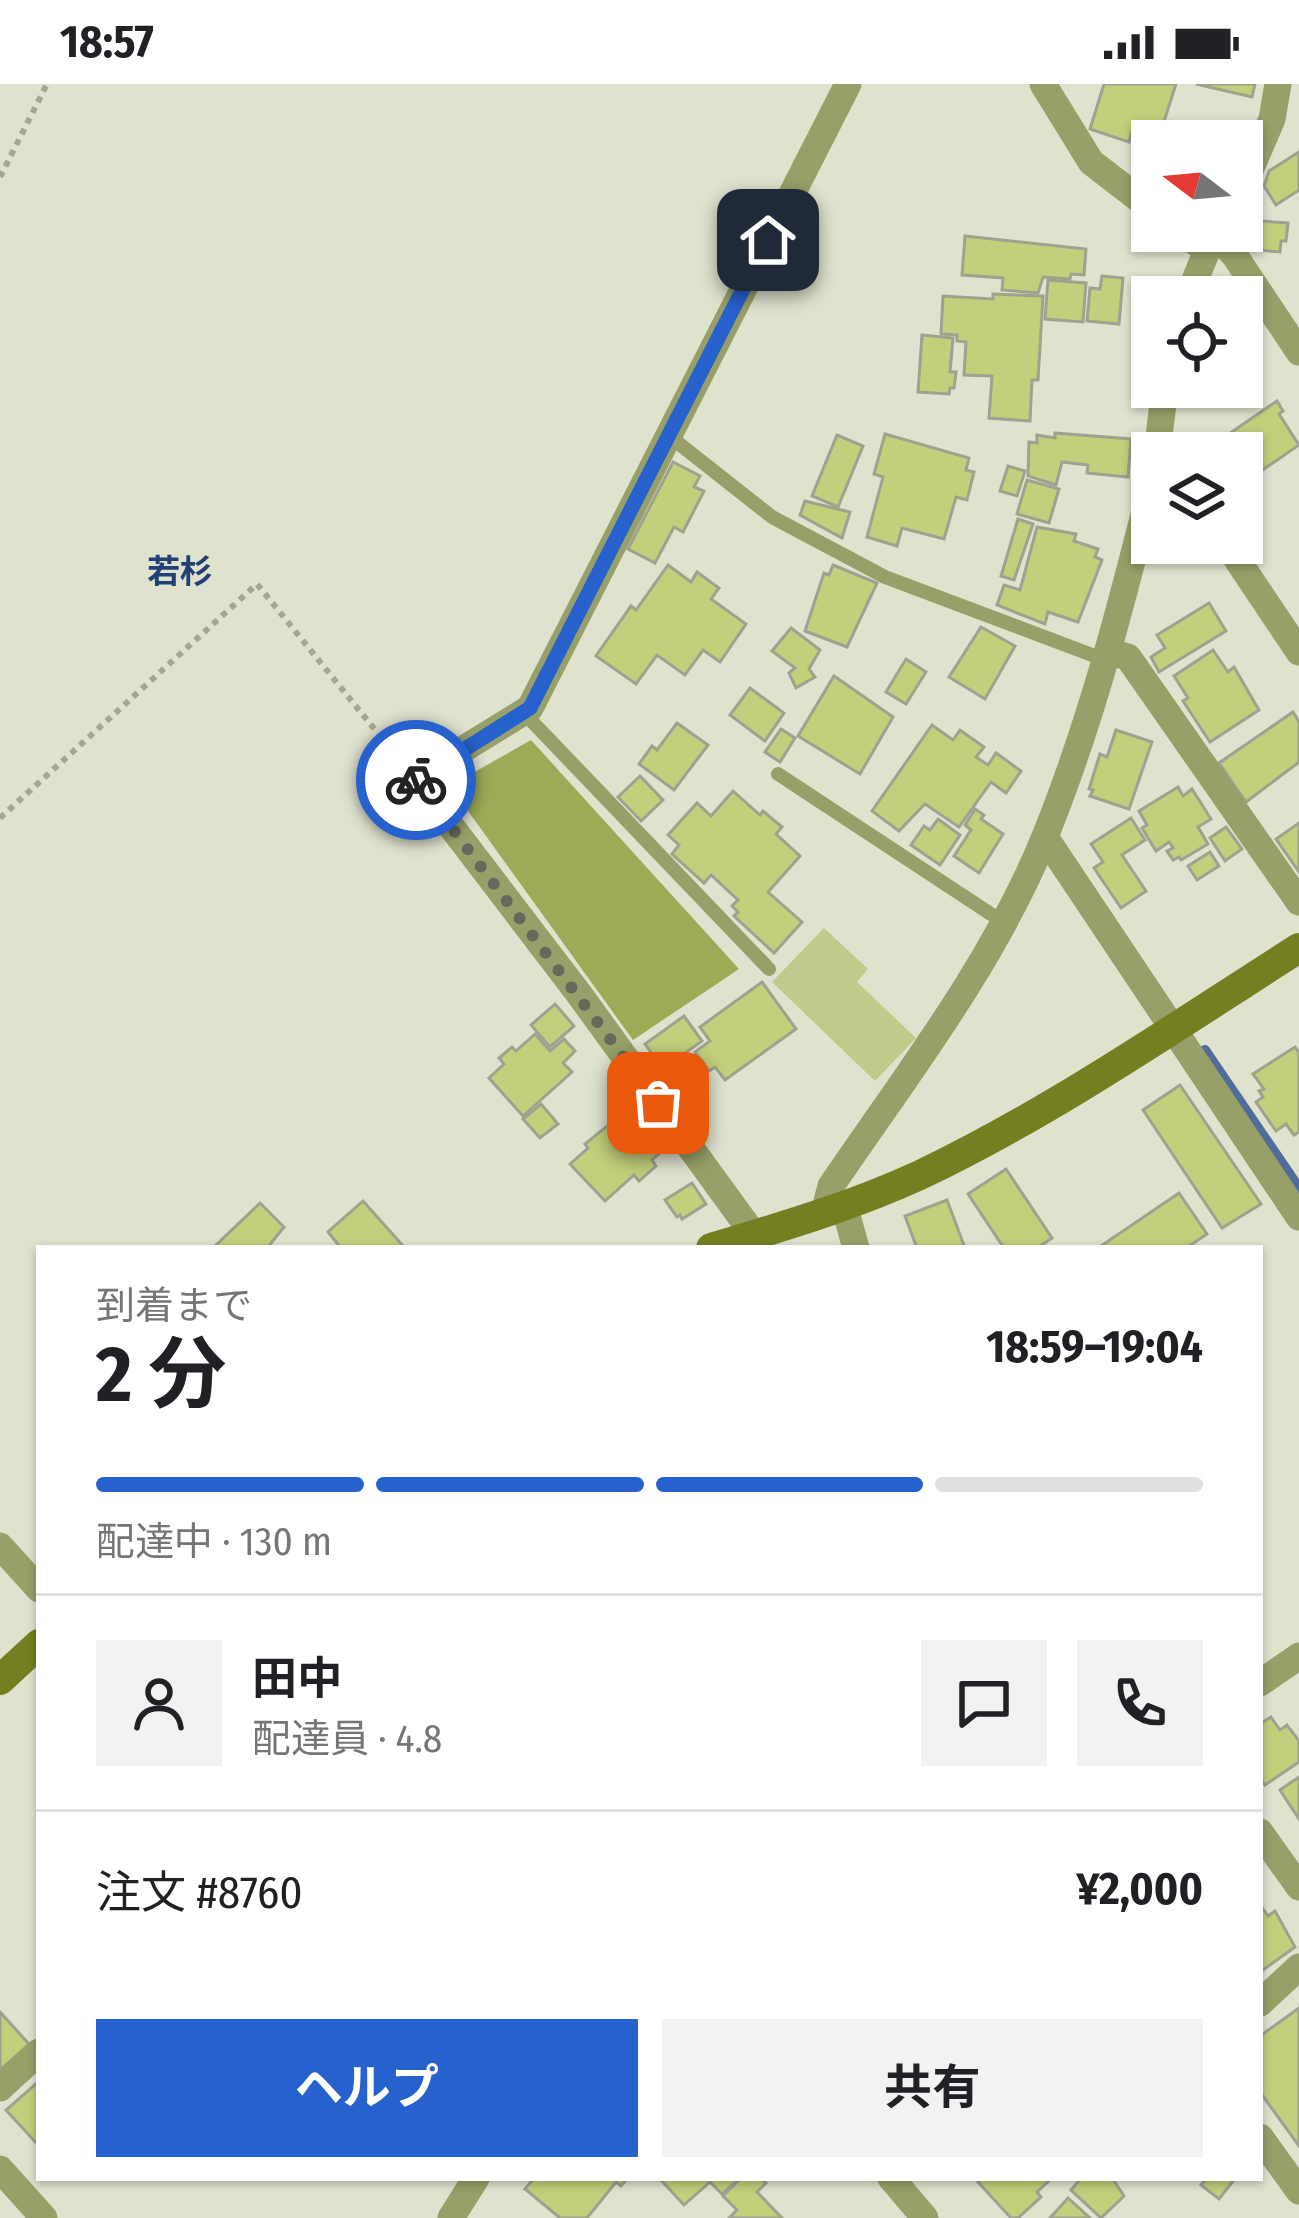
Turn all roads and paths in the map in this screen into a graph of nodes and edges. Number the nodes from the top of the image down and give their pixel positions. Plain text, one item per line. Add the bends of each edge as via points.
1 (46, 84) edge
2 (848, 84) edge
3 (1043, 84) edge
4 (1278, 84) edge
5 (1271, 118) junction
6 (1299, 130) edge
7 (1263, 138) edge
8 (0, 177) edge
9 (1131, 192) edge
10 (1230, 252) edge
11 (1299, 352) edge
12 (667, 434) junction
13 (1132, 564) edge
14 (1240, 564) edge
15 (1299, 652) edge
16 (1109, 657) junction
17 (523, 712) junction
18 (778, 774) dead end
19 (415, 778) junction
20 (0, 818) edge
21 (1045, 837) junction
22 (1299, 902) edge
23 (1003, 922) junction
24 (1299, 948) edge
25 (769, 969) dead end
26 (1172, 1028) junction
27 (834, 1209) junction
28 (1299, 1217) edge
29 (754, 1235) junction
30 (721, 1245) edge
31 (854, 1245) edge
32 (0, 1546) edge
33 (36, 1586) edge
34 (36, 1647) edge
35 (1299, 1656) edge
36 (0, 1680) edge
37 (1263, 1681) edge
38 (1263, 1836) edge
39 (1299, 1887) edge
40 (1299, 1966) edge
41 (1263, 1999) edge
42 (36, 2055) edge
43 (0, 2088) edge
44 (1263, 2141) edge
45 (0, 2169) edge
46 (470, 2181) edge
47 (894, 2181) edge
48 (1299, 2191) edge
49 (44, 2218) edge
50 (451, 2218) edge
51 (925, 2218) edge

1 - 8 path
2 - 12 street
3 - 9 street via 1091,162
4 - 5 street
5 - 6 street
5 - 7 street
10 - 11 street
12 - 16 lane via 772,517 885,577
12 - 17 street
13 - 16 street
14 - 15 street
16 - 21 street
16 - 22 street via 1128,657
17 - 19 street
17 - 25 lane
18 - 23 lane
19 - 20 path via 257,584
19 - 29 street
21 - 23 street
21 - 26 street
23 - 27 street via 831,1186
24 - 26 street
26 - 27 street via 998,1136
26 - 28 street
27 - 29 street
27 - 31 street
29 - 30 street
32 - 33 street
34 - 36 street
35 - 37 street
38 - 39 street
40 - 41 street
42 - 43 street
44 - 48 street
45 - 49 street
46 - 50 street
47 - 51 street

